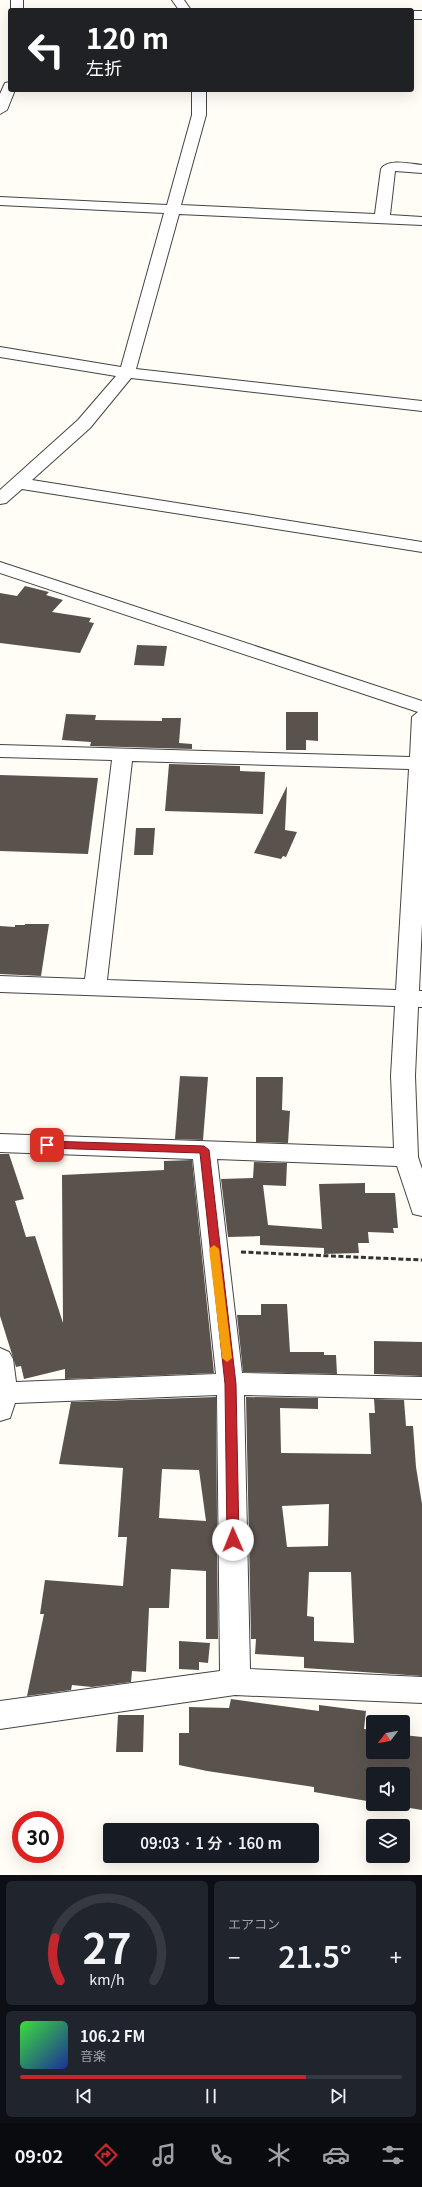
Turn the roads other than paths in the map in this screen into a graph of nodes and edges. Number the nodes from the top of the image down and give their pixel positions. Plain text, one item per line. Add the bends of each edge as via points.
1 (8, 91) edge
2 (199, 92) edge
3 (0, 110) edge
4 (422, 169) edge
5 (0, 201) edge
6 (174, 209) junction
7 (382, 220) junction
8 (422, 221) edge
9 (0, 352) edge
10 (127, 373) junction
11 (422, 406) edge
12 (18, 483) junction
13 (0, 499) edge
14 (422, 547) edge
15 (0, 567) edge
16 (422, 707) edge
17 (422, 717) edge
18 (0, 751) edge
19 (123, 755) junction
20 (420, 763) junction
21 (0, 984) edge
22 (95, 987) junction
23 (414, 999) edge
24 (0, 1143) edge
25 (204, 1150) junction
26 (406, 1157) junction
27 (422, 1207) edge
28 (0, 1359) edge
29 (230, 1384) junction
30 (422, 1388) edge
31 (1, 1399) edge
32 (235, 1682) junction
33 (422, 1690) edge
34 (0, 1715) edge

1 - 3 street
2 - 6 street via 199,115
4 - 7 street via 388,169
5 - 6 street
6 - 7 street
6 - 10 street
7 - 8 street
9 - 10 street
10 - 11 street
10 - 12 street via 84,424
12 - 13 street
12 - 14 street
15 - 16 street
17 - 20 street
18 - 19 street
19 - 20 street
19 - 22 street
20 - 23 street
21 - 22 street
22 - 23 street
23 - 26 street via 403,1076
24 - 25 street
25 - 26 street
25 - 29 street
26 - 27 street
28 - 31 street
29 - 30 street
29 - 31 street
29 - 32 street
32 - 33 street
32 - 34 street

